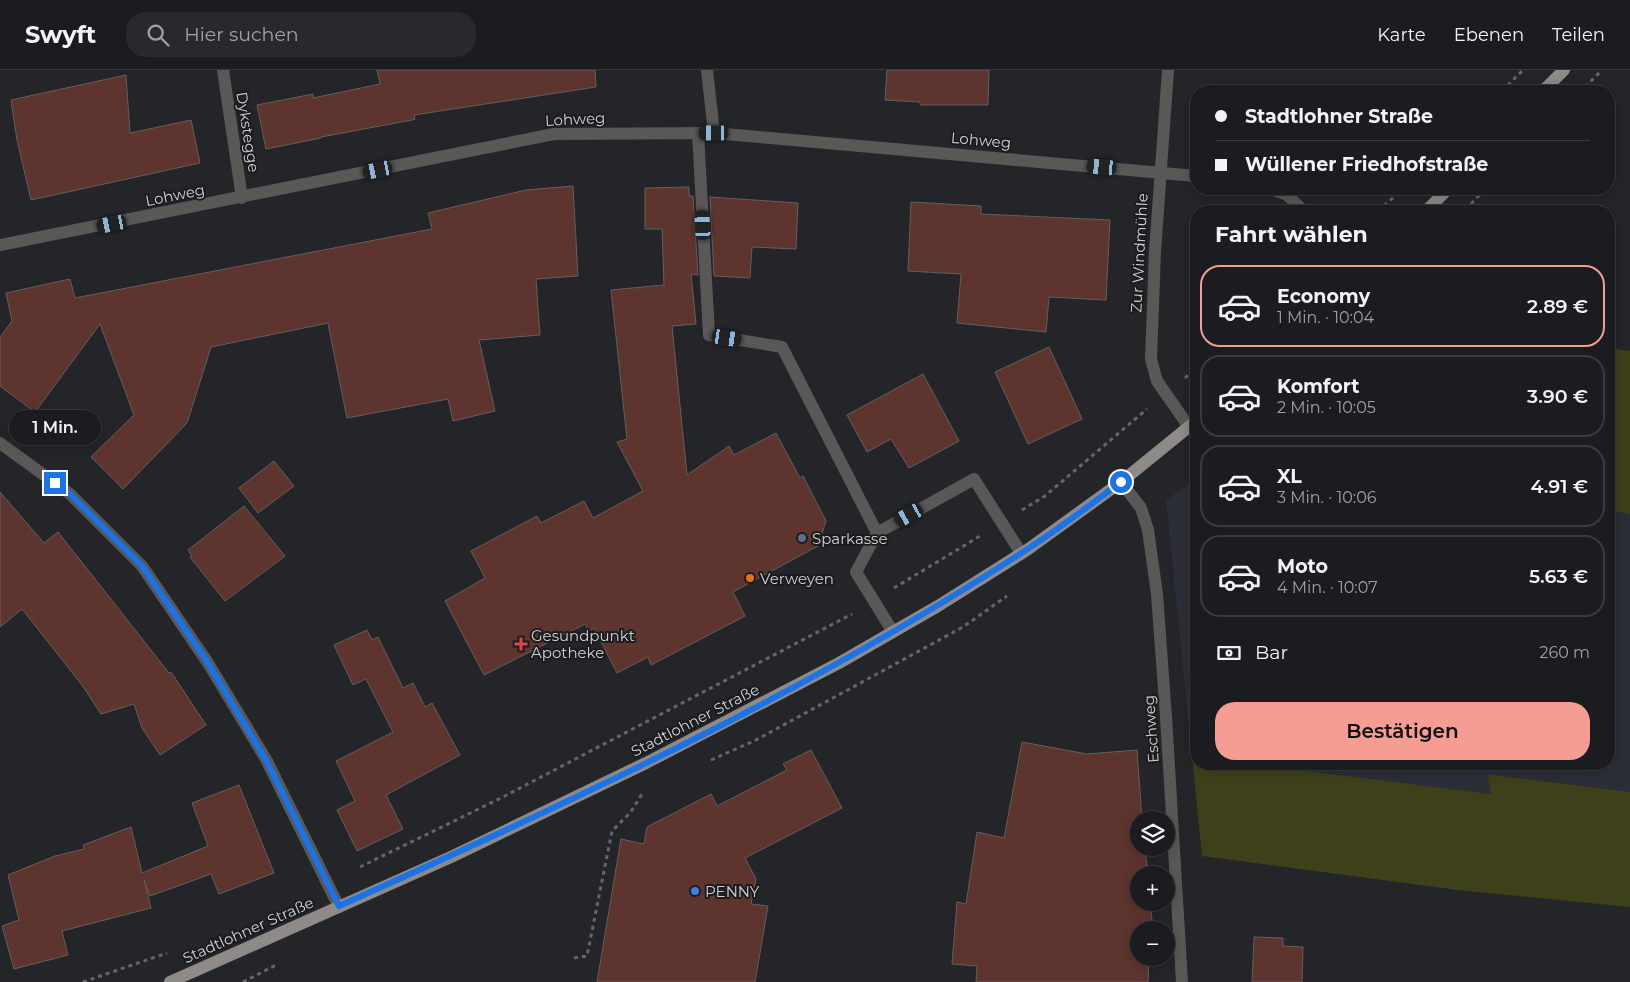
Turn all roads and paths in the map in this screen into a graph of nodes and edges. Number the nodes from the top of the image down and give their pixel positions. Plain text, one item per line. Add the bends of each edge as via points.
1 (223, 70) edge
2 (707, 70) edge
3 (1168, 70) edge
4 (1523, 70) edge
5 (1564, 70) edge
6 (1602, 70) edge
7 (1508, 85) edge
8 (1549, 85) edge
9 (1587, 85) edge
10 (698, 133) junction
11 (714, 133) junction
12 (1160, 172) junction
13 (1190, 175) edge
14 (1287, 195) edge
15 (1396, 195) edge
16 (1442, 195) edge
17 (1479, 195) edge
18 (242, 198) junction
19 (1298, 205) edge
20 (1385, 205) edge
21 (1432, 205) edge
22 (1470, 205) edge
23 (0, 246) edge
24 (1190, 373) edge
25 (1166, 394) junction
26 (1190, 422) edge
27 (1190, 426) edge
28 (0, 443) edge
29 (1121, 482) junction
30 (1002, 522) junction
31 (877, 533) junction
32 (1021, 553) junction
33 (873, 601) junction
34 (893, 632) junction
35 (644, 792) dead end
36 (328, 882) junction
37 (339, 906) junction
38 (170, 952) dead end
39 (574, 958) dead end
40 (83, 982) edge
41 (170, 982) edge
42 (1182, 982) edge

1 - 18 street, Dykstegge
2 - 11 street
3 - 12 street, Zur Windmühle
4 - 7 path
5 - 8 main road
6 - 9 path
10 - 11 street, Lohweg
10 - 18 street, Lohweg via 554,134
10 - 31 street via 709,335 782,347
11 - 12 street, Lohweg
12 - 13 street, Lohweg
12 - 25 street, Zur Windmühle via 1150,359 1157,381
14 - 19 street
15 - 20 path
16 - 21 main road
17 - 22 path
18 - 23 street, Lohweg
24 - 25 path
25 - 26 street, Zur Windmühle
25 - 30 path via 1045,496
27 - 29 main road, Stadtlohner Straße
28 - 36 street via 70,494 142,566 208,663 267,762
29 - 32 main road, Stadtlohner Straße
29 - 42 street, Eschweg via 1141,508 1146,522 1157,594
30 - 31 street via 974,479
30 - 32 street
30 - 33 path
31 - 33 street via 856,572
32 - 34 main road, Stadtlohner Straße
33 - 34 street
33 - 36 path via 510,794
34 - 37 main road, Stadtlohner Straße via 646,763
35 - 39 path via 612,831 587,956
36 - 37 street
37 - 41 main road, Stadtlohner Straße
38 - 40 path

